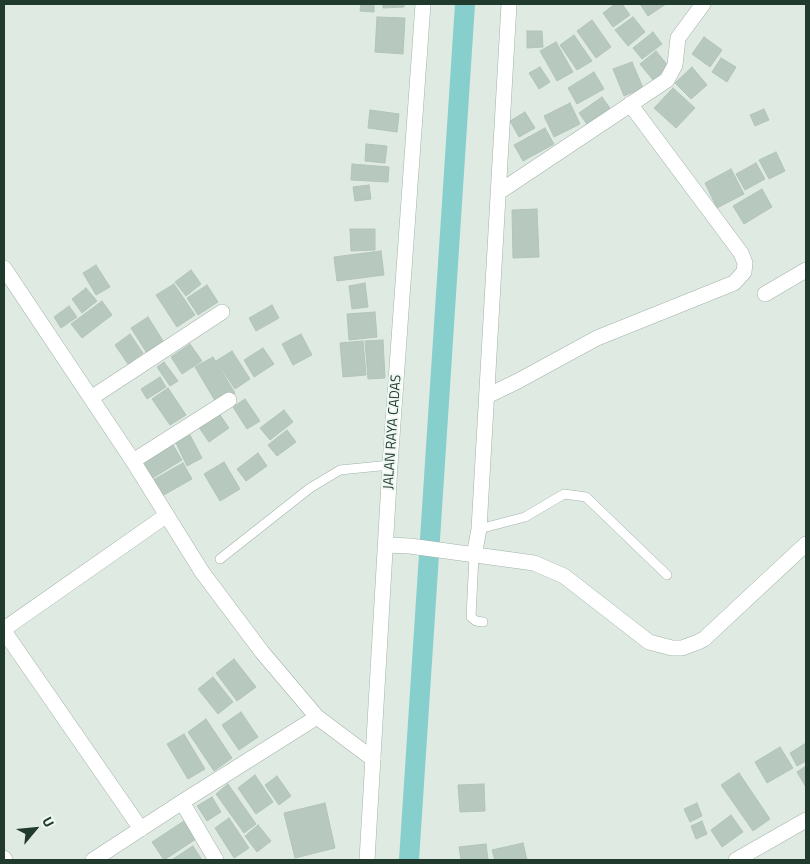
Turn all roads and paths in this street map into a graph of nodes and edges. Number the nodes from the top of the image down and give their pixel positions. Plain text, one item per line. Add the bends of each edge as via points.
1 (423, 4) edge
2 (509, 4) edge
3 (703, 4) edge
4 (630, 104) junction
5 (499, 192) junction
6 (4, 268) edge
7 (806, 270) edge
8 (766, 294) dead end
9 (222, 312) dead end
10 (486, 396) junction
11 (91, 398) junction
12 (229, 400) dead end
13 (132, 461) junction
14 (390, 466) junction
15 (167, 515) junction
16 (479, 529) junction
17 (806, 544) edge
18 (386, 545) junction
19 (474, 556) junction
20 (220, 559) dead end
21 (667, 575) dead end
22 (483, 622) dead end
23 (4, 630) edge
24 (318, 717) junction
25 (373, 759) junction
26 (182, 802) junction
27 (806, 820) edge
28 (141, 829) junction
29 (93, 860) edge
30 (216, 860) edge
31 (366, 860) edge
32 (736, 860) edge

1 - 14 street, JALAN RAYA CADAS
2 - 5 street
3 - 4 street via 678,38 668,80
4 - 5 street
4 - 10 street via 741,253 744,272 734,283 597,338
5 - 10 street
6 - 11 street
7 - 8 street
9 - 11 street
10 - 16 street
11 - 13 street
12 - 13 street
13 - 15 street
14 - 18 street, JALAN RAYA CADAS
14 - 20 lane via 340,470 310,488
15 - 23 street
15 - 24 street via 202,572 262,652
16 - 19 street
16 - 21 lane via 525,518 564,494 586,497
17 - 19 street via 704,639 682,648 649,642 564,576 534,562
18 - 19 street
18 - 25 street, JALAN RAYA CADAS
19 - 22 lane via 470,617
23 - 28 street
24 - 25 street
24 - 26 street
25 - 31 street, JALAN RAYA CADAS
26 - 28 street
26 - 30 street
27 - 32 street
28 - 29 street

